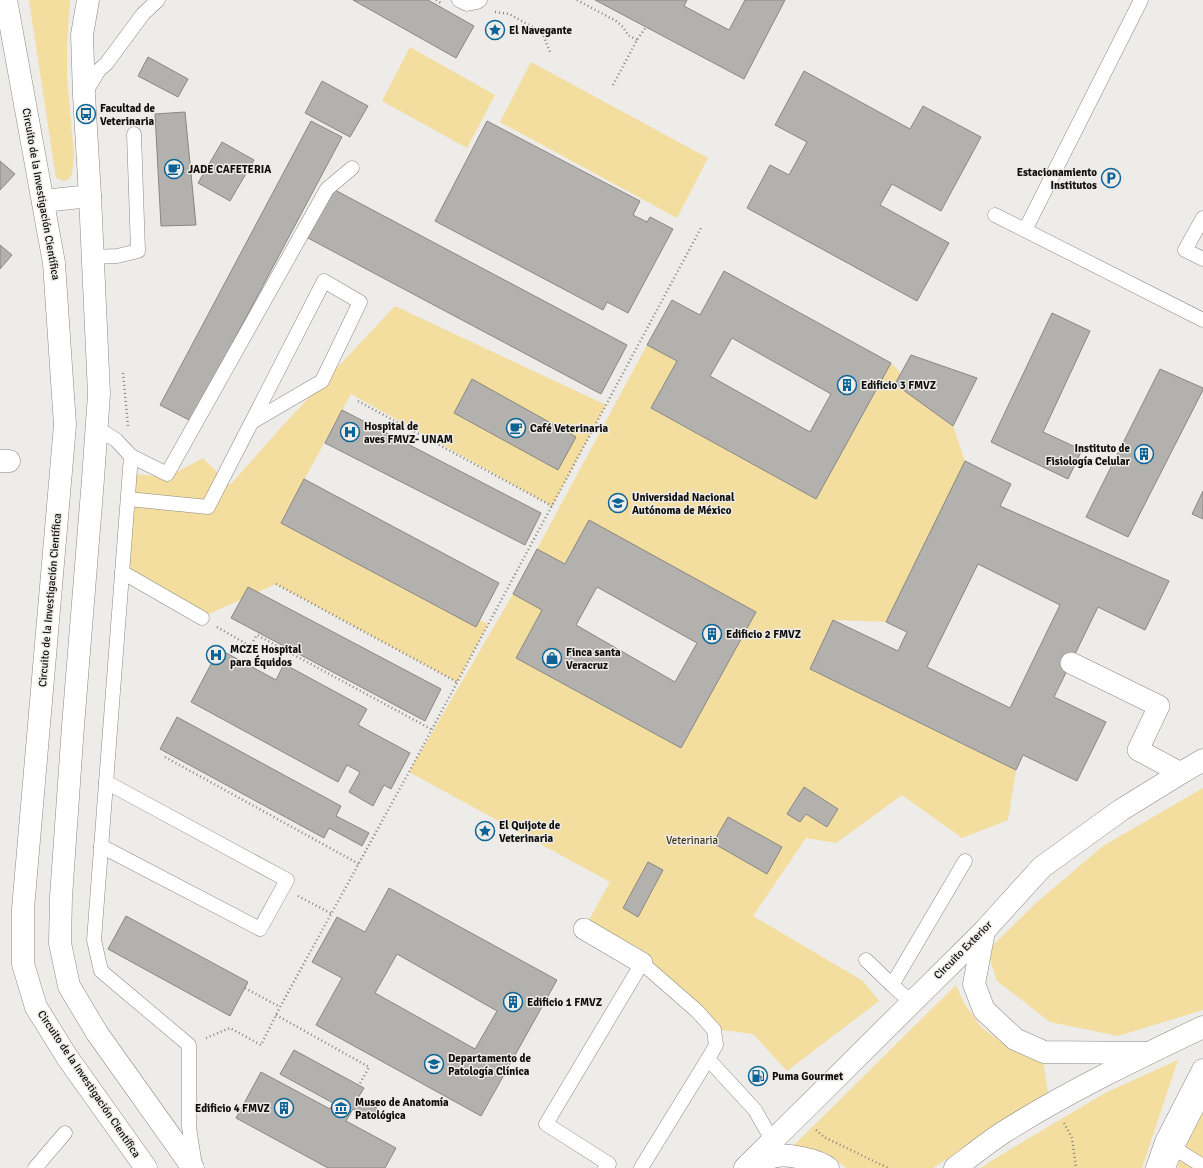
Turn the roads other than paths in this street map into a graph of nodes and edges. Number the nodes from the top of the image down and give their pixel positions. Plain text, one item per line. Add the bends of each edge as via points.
1 (6, 0) edge
2 (88, 0) edge
3 (158, 0) edge
4 (459, 0) edge
5 (480, 0) edge
6 (1141, 0) edge
7 (84, 95) junction
8 (134, 134) dead end
9 (352, 168) dead end
10 (90, 196) junction
11 (43, 201) junction
12 (995, 215) dead end
13 (1203, 218) edge
14 (1025, 230) junction
15 (92, 257) junction
16 (1202, 257) edge
17 (1203, 320) edge
18 (252, 422) junction
19 (96, 433) junction
20 (131, 456) junction
21 (128, 499) junction
22 (122, 572) junction
23 (202, 618) road end
24 (1071, 663) dead end
25 (1203, 760) edge
26 (1180, 772) junction
27 (106, 782) junction
28 (101, 846) junction
29 (964, 861) dead end
30 (584, 929) dead end
31 (984, 931) junction
32 (866, 960) dead end
33 (642, 963) junction
34 (892, 985) junction
35 (911, 1002) junction
36 (1203, 1027) edge
37 (1150, 1053) junction
38 (708, 1059) junction
39 (1203, 1070) edge
40 (1203, 1096) edge
41 (65, 1133) dead end
42 (772, 1140) junction
43 (1171, 1146) junction
44 (747, 1166) edge
45 (1203, 1166) edge
46 (610, 1167) edge
47 (35, 1168) edge
48 (146, 1168) edge
49 (194, 1168) edge
50 (641, 1168) edge
51 (828, 1168) edge
52 (955, 1168) edge
53 (1157, 1168) edge
54 (1168, 1168) edge

1 - 11 street, Circuito de la Investigación Científica
2 - 7 street via 82,35
3 - 7 lane via 143,14 99,70
4 - 5 lane via 466,4
6 - 14 lane
7 - 10 street
8 - 15 lane via 138,251 117,256
9 - 20 lane via 327,189 167,474
10 - 11 street
10 - 15 street
11 - 48 street, Circuito de la Investigación Científica via 54,263 65,425 23,909 23,964 36,1007 67,1057
12 - 14 lane
13 - 16 lane via 1186,250
14 - 17 lane
15 - 19 street via 99,394
18 - 18 lane via 324,281 360,302 322,381
18 - 21 lane via 208,507
19 - 20 lane via 105,433 116,440
19 - 49 street via 61,896 60,943 69,986 73,993 97,1033
20 - 21 lane
21 - 22 lane
22 - 23 lane
22 - 27 lane
24 - 26 street via 1159,706 1138,750
25 - 26 street, Circuito Exterior
26 - 31 street, Circuito Exterior via 1121,810 1042,867
27 - 28 lane
27 - 28 lane via 287,880 260,929
28 - 49 lane via 94,940 101,971 189,1045 189,1127
29 - 34 lane
30 - 33 street
31 - 35 street, Circuito Exterior
31 - 37 street via 974,984 984,1010 1015,1040 1044,1052
32 - 34 lane
33 - 38 lane via 698,1011 714,1030 716,1045
33 - 46 lane via 546,1124
34 - 35 lane
35 - 42 street, Circuito Exterior
36 - 37 street
37 - 52 street via 1053,1103 1003,1133
38 - 42 lane via 755,1110
38 - 50 lane
39 - 43 street
40 - 43 lane
41 - 47 lane
42 - 44 street, Circuito Exterior
43 - 45 lane
43 - 53 street
43 - 54 lane
44 - 51 street via 778,1156 809,1160

